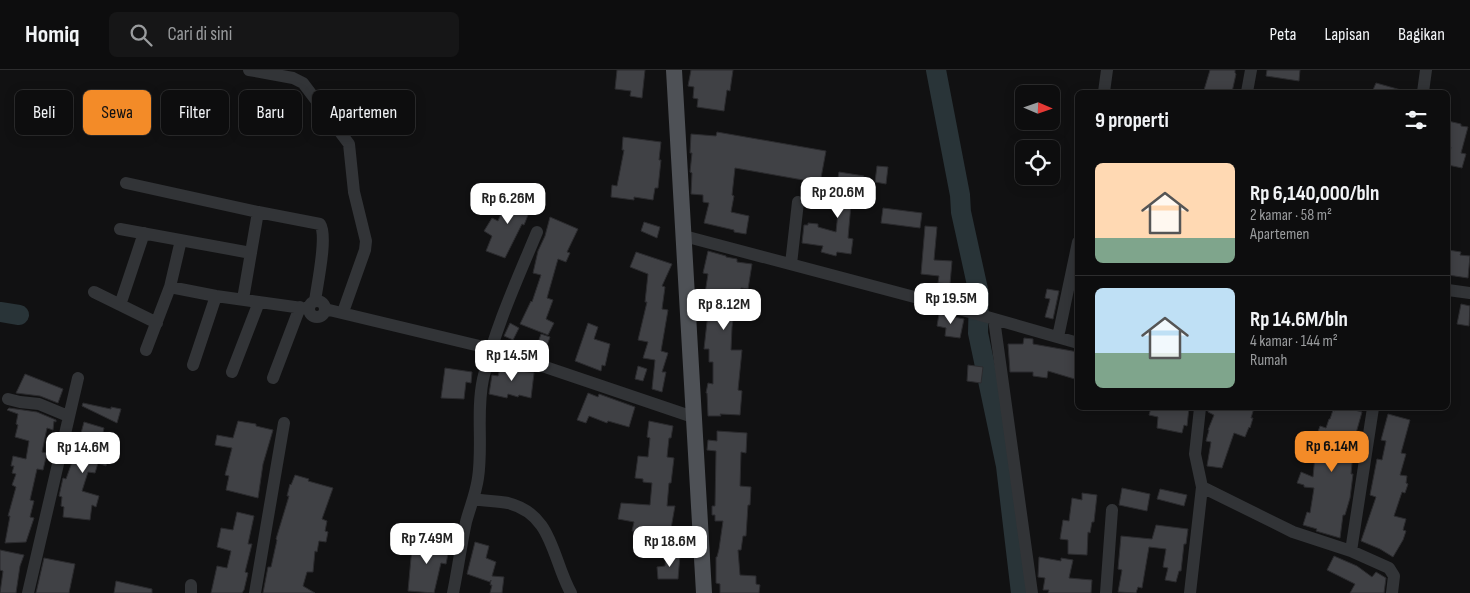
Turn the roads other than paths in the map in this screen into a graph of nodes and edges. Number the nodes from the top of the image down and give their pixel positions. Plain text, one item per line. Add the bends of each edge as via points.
1 (249, 70) edge
2 (674, 70) edge
3 (1107, 70) edge
4 (1251, 70) edge
5 (1426, 70) edge
6 (1104, 90) edge
7 (1246, 90) edge
8 (1423, 90) edge
9 (126, 183) dead end
10 (798, 202) dead end
11 (258, 212) junction
12 (120, 229) dead end
13 (536, 232) dead end
14 (144, 233) junction
15 (684, 236) junction
16 (181, 240) junction
17 (251, 253) junction
18 (1075, 256) edge
19 (791, 264) junction
20 (170, 286) junction
21 (1450, 290) edge
22 (94, 292) dead end
23 (1470, 293) edge
24 (216, 296) junction
25 (243, 299) junction
26 (259, 302) junction
27 (120, 305) junction
28 (308, 306) junction
29 (343, 312) junction
30 (994, 319) junction
31 (156, 323) junction
32 (1058, 337) junction
33 (1075, 342) edge
34 (492, 349) junction
35 (146, 350) dead end
36 (192, 365) dead end
37 (232, 372) dead end
38 (78, 378) dead end
39 (273, 378) dead end
40 (8, 399) dead end
41 (1200, 410) edge
42 (1373, 410) edge
43 (68, 416) junction
44 (693, 417) junction
45 (284, 423) dead end
46 (1202, 487) junction
47 (473, 500) junction
48 (1112, 510) dead end
49 (1351, 551) junction
50 (28, 593) edge
51 (255, 593) edge
52 (453, 593) edge
53 (571, 593) edge
54 (704, 593) edge
55 (1032, 593) edge
56 (1106, 593) edge
57 (1190, 593) edge
58 (1392, 593) edge

1 - 29 street via 293,78 303,83 348,144 354,192 366,240
2 - 15 main road
3 - 6 street
4 - 7 street
5 - 8 street
9 - 11 street
10 - 19 street
11 - 17 street
11 - 28 street via 320,224 323,229
12 - 14 street
13 - 34 street
14 - 16 street
14 - 27 street
15 - 19 street
15 - 44 main road
16 - 17 street
16 - 20 street
17 - 25 street
18 - 32 street
19 - 30 street
20 - 24 street
20 - 31 street
21 - 23 street
22 - 27 street
24 - 25 street
24 - 36 street
25 - 26 street
26 - 28 street
26 - 37 street
27 - 31 street
28 - 29 street via 322,302 325,309
28 - 39 street
29 - 34 street
30 - 32 street
30 - 55 street
31 - 35 street
32 - 33 street
34 - 44 street
34 - 47 street via 479,404 480,455
38 - 43 street
40 - 43 street via 38,404
41 - 46 street via 1196,454
42 - 49 street
43 - 50 street
44 - 54 main road
45 - 51 street
46 - 49 street via 1293,532
46 - 57 street
47 - 52 street
47 - 53 street via 508,503 536,517 546,531 562,578
48 - 56 street
49 - 58 street via 1389,568 1394,576

